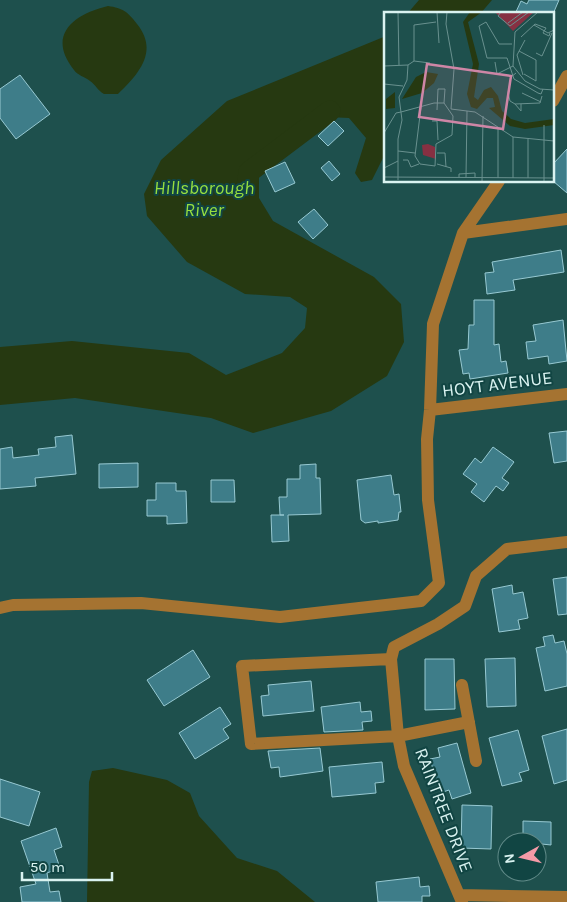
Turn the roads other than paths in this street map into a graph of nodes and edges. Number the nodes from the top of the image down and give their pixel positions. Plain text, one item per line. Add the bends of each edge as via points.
1 (567, 76) edge
2 (554, 99) edge
3 (498, 182) edge
4 (567, 219) edge
5 (462, 233) junction
6 (567, 394) edge
7 (430, 410) junction
8 (567, 542) edge
9 (0, 608) edge
10 (391, 659) junction
11 (462, 684) dead end
12 (469, 722) junction
13 (398, 736) junction
14 (476, 761) dead end
15 (460, 898) edge
16 (567, 898) edge

1 - 2 street
3 - 5 street
4 - 5 street
5 - 7 street via 433,324
6 - 7 street, HOYT AVENUE
7 - 9 street via 428,500 439,583 421,601 280,617 141,603 13,605
8 - 10 street via 507,549 476,576 465,606 394,647
10 - 13 street, RAINTREE DRIVE
10 - 13 street via 242,666 251,744
11 - 12 street
12 - 13 street
12 - 14 street
13 - 15 street, RAINTREE DRIVE via 404,766
15 - 16 street

